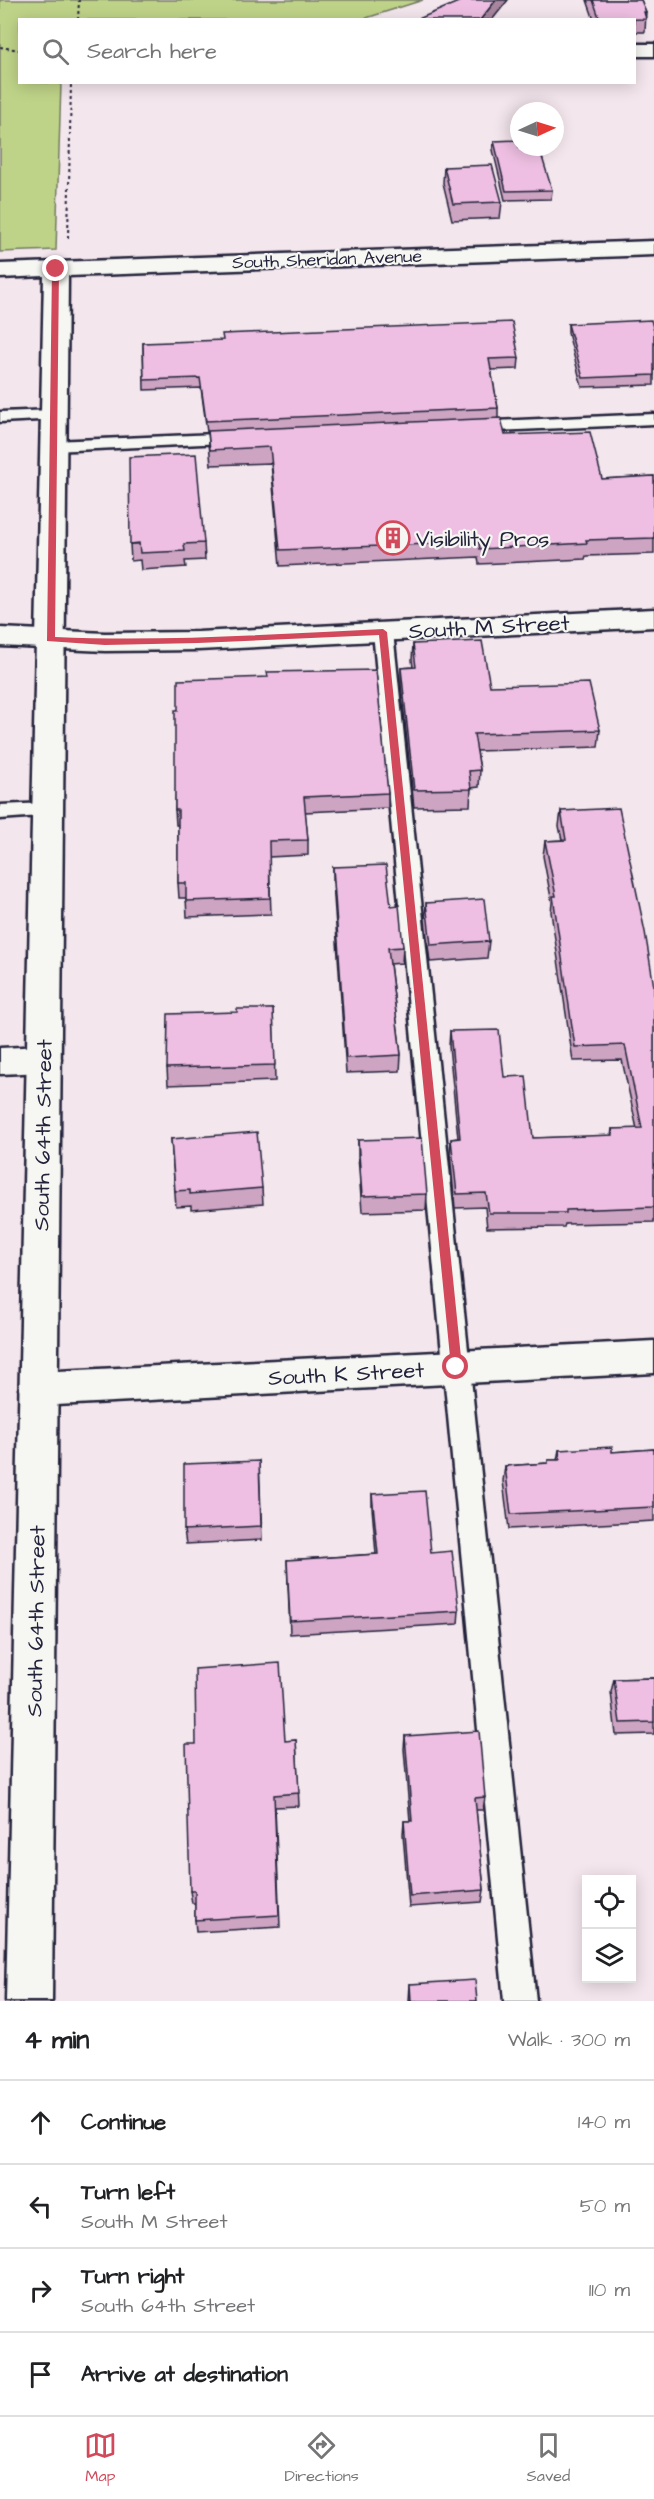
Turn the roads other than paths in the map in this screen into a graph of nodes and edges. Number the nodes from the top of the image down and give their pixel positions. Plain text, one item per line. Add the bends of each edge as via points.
1 (636, 50) edge
2 (654, 50) edge
3 (654, 248) edge
4 (56, 269) junction
5 (0, 271) edge
6 (0, 417) edge
7 (654, 419) edge
8 (454, 428) edge
9 (53, 430) junction
10 (253, 437) edge
11 (654, 618) edge
12 (383, 632) junction
13 (0, 637) edge
14 (50, 639) junction
15 (47, 810) junction
16 (0, 812) edge
17 (44, 1059) junction
18 (0, 1061) edge
19 (654, 1357) edge
20 (456, 1367) junction
21 (38, 1389) junction
22 (29, 2001) edge
23 (520, 2001) edge

1 - 2 street
3 - 4 street, South Sheridan Avenue
4 - 5 street, South Sheridan Avenue
4 - 9 street, South 64th Street
6 - 9 lane
7 - 8 lane
9 - 10 lane
9 - 14 street, South 64th Street
11 - 12 street, South M Street
12 - 14 street, South M Street via 198,641
12 - 20 lane
13 - 14 street, South M Street
14 - 15 street, South 64th Street
15 - 16 lane
15 - 17 street, South 64th Street
17 - 18 street
17 - 21 street, South 64th Street
19 - 20 street, South K Street
20 - 21 street, South K Street
20 - 23 lane
21 - 22 street, South 64th Street

